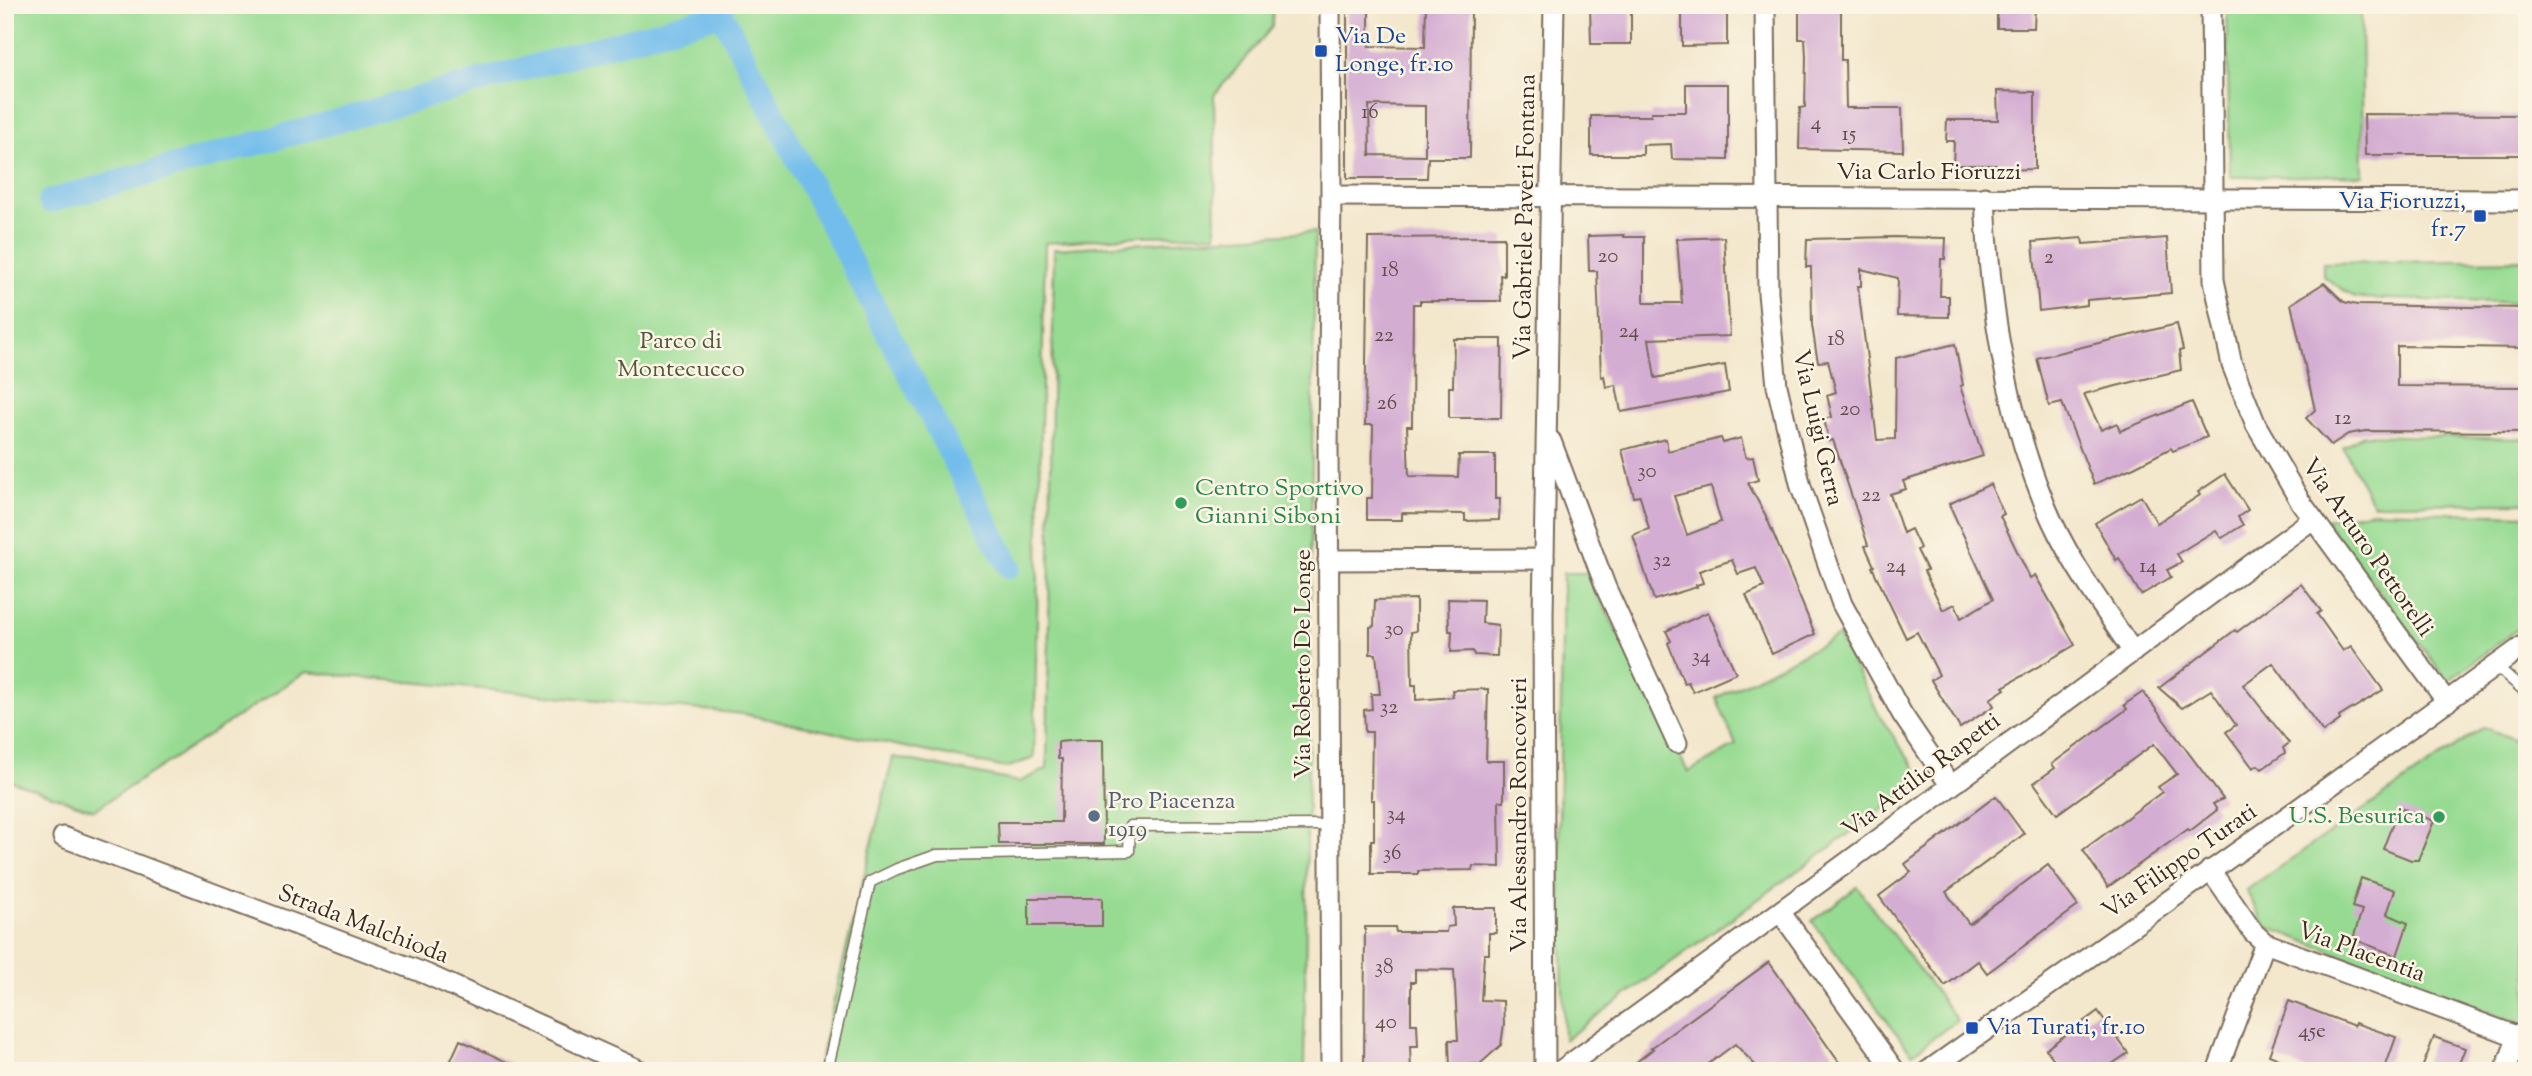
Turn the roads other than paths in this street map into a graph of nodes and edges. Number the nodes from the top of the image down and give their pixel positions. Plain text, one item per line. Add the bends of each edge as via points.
1 (1330, 5) edge
2 (1554, 5) edge
3 (1765, 5) edge
4 (2211, 5) edge
5 (1549, 195) junction
6 (1331, 196) junction
7 (1766, 196) junction
8 (1985, 197) junction
9 (2212, 199) junction
10 (2527, 200) edge
11 (1546, 430) junction
12 (2313, 519) junction
13 (1544, 559) junction
14 (1328, 560) junction
15 (2527, 643) edge
16 (2133, 652) junction
17 (2496, 666) junction
18 (2527, 693) edge
19 (2447, 702) junction
20 (1677, 743) dead end
21 (1950, 785) junction
22 (1329, 825) junction
23 (63, 838) dead end
24 (2210, 870) junction
25 (1781, 913) junction
26 (2265, 943) junction
27 (2522, 1038) edge
28 (641, 1071) edge
29 (827, 1071) edge
30 (1331, 1071) edge
31 (1545, 1071) edge
32 (1560, 1071) edge
33 (1895, 1071) edge
34 (1928, 1071) edge
35 (2217, 1071) edge
36 (2505, 1071) edge

1 - 6 street, Via Roberto De Longe
2 - 5 street, Via Gabriele Paveri Fontana
3 - 7 street, Via Luigi Gerra
4 - 9 street, Via Arturo Pettorelli
5 - 6 street, Via Carlo Fioruzzi
5 - 7 street, Via Carlo Fioruzzi
5 - 11 street, Via Gabriele Paveri Fontana
6 - 14 street, Via Roberto De Longe
7 - 8 street, Via Carlo Fioruzzi
7 - 21 street, Via Luigi Gerra via 1768,293 1777,386 1801,487 1842,604 1902,714
8 - 9 street, Via Carlo Fioruzzi
8 - 16 street via 1987,250 2003,363 2022,442 2045,507
9 - 10 street, Via Carlo Fioruzzi
9 - 12 street, Via Arturo Pettorelli via 2214,280 2231,365 2256,425
11 - 13 street, Via Gabriele Paveri Fontana
11 - 20 street, Via Gabriele Paveri Fontana via 1606,588
12 - 16 street, Via Attilio Rapetti
12 - 19 street, Via Arturo Pettorelli
13 - 14 street
13 - 31 street, Via Alessandro Roncovieri
14 - 22 street, Via Roberto De Longe
15 - 17 street, Via Filippo Turati
16 - 21 street, Via Attilio Rapetti
17 - 18 lane
17 - 19 street, Via Filippo Turati
19 - 24 street, Via Filippo Turati
21 - 25 street, Via Attilio Rapetti
22 - 29 lane via 1130,827 1129,851 937,855 870,882
22 - 30 street, Via Roberto De Longe
23 - 28 street, Strada Malchioda via 424,973
24 - 26 street, Via Placentia
24 - 34 street, Via Filippo Turati
25 - 32 street, Via Attilio Rapetti
25 - 33 street
26 - 27 street, Via Placentia
26 - 35 street
27 - 36 street

